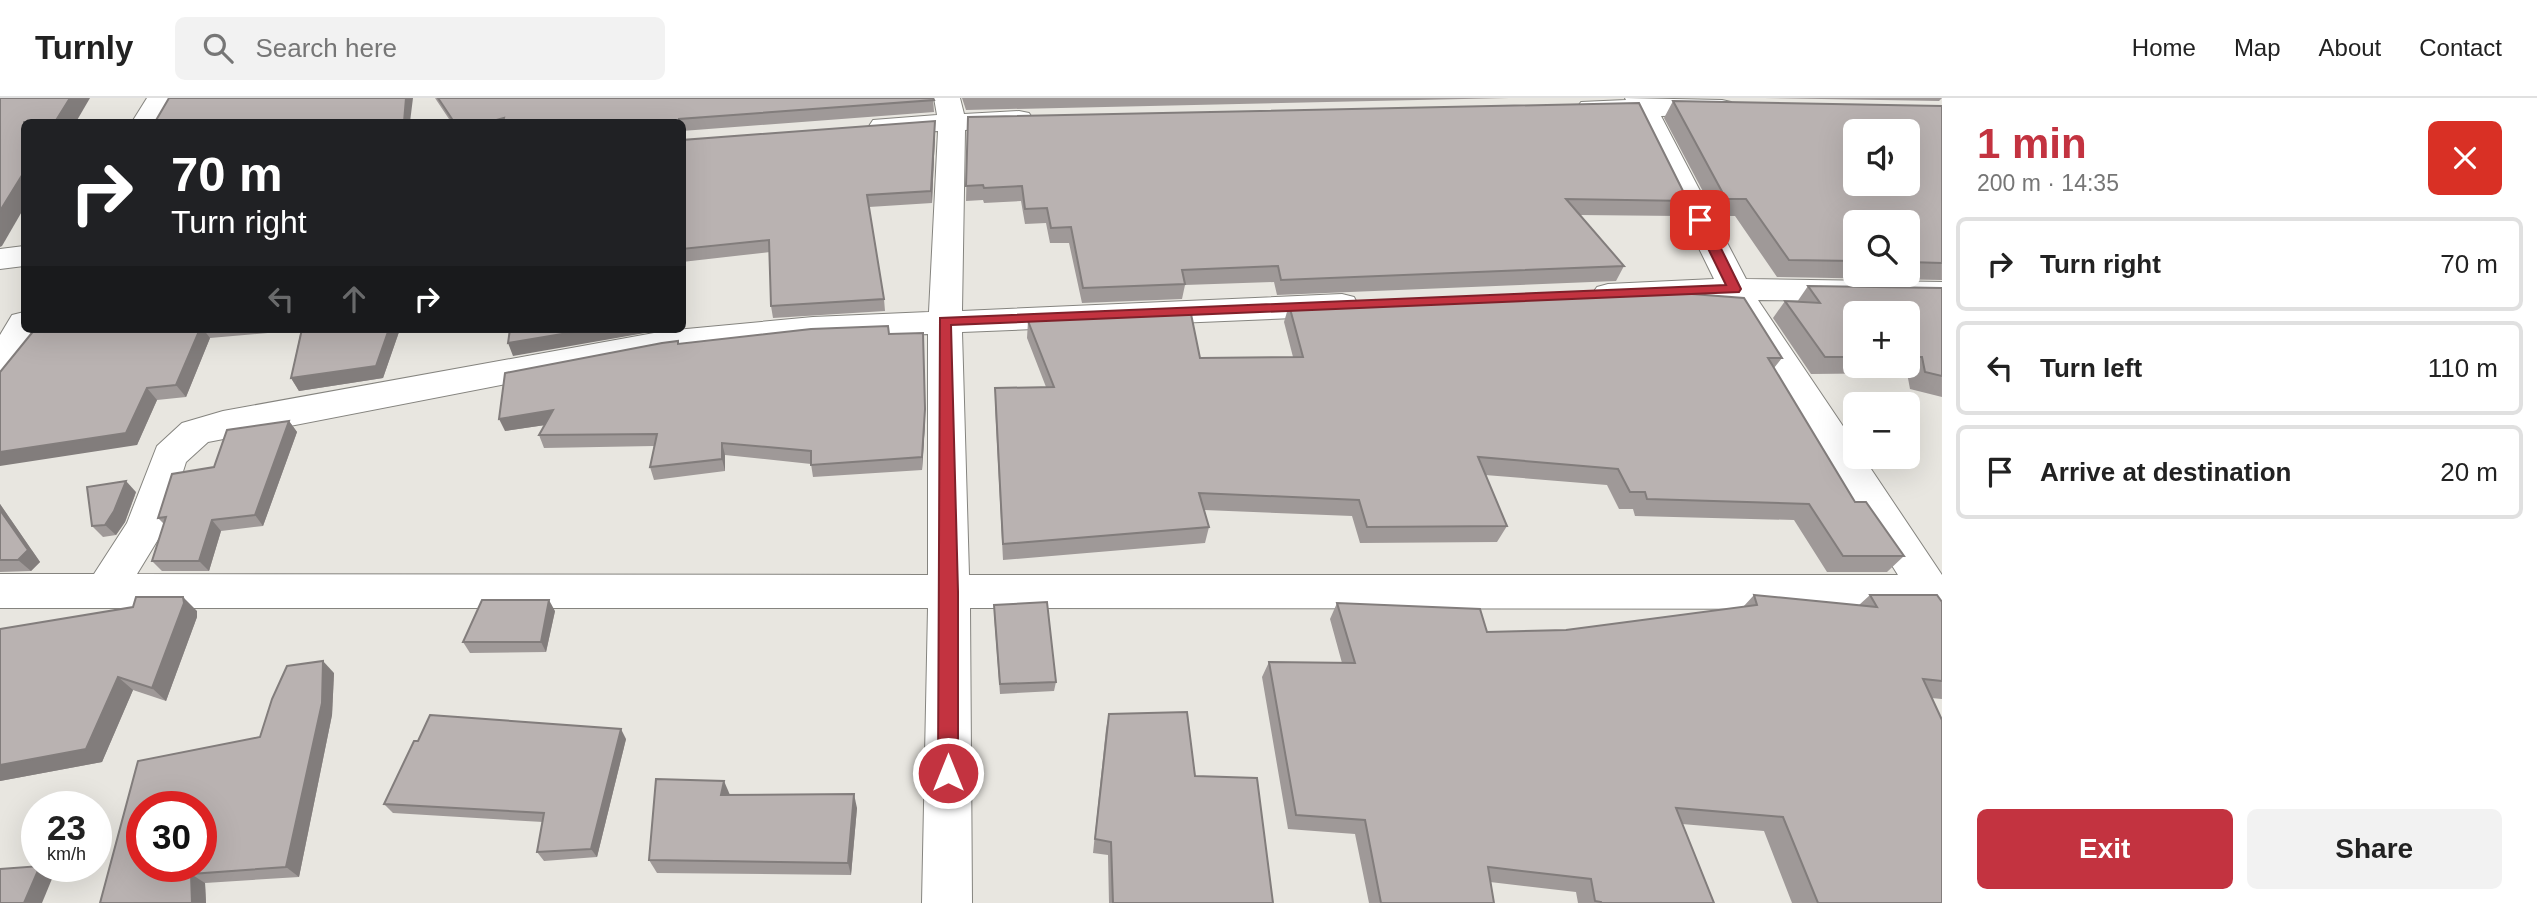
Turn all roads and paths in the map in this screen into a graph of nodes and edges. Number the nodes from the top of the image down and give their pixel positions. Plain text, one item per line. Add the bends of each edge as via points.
1 (160, 98) edge
2 (1641, 102) edge
3 (1560, 108) edge
4 (1752, 108) edge
5 (949, 109) edge
6 (147, 119) edge
7 (1048, 119) edge
8 (862, 128) edge
9 (21, 256) edge
10 (0, 259) edge
11 (1734, 289) junction
12 (1942, 292) edge
13 (1582, 295) edge
14 (1374, 303) edge
15 (944, 321) junction
16 (21, 328) edge
17 (0, 364) edge
18 (0, 591) edge
19 (105, 591) junction
20 (949, 592) junction
21 (1938, 597) edge
22 (947, 903) edge

1 - 6 street
2 - 3 street
2 - 4 street
2 - 11 street
5 - 7 street
5 - 8 street
5 - 15 street
9 - 10 street
11 - 12 street
11 - 13 street
11 - 21 street
14 - 15 street
15 - 19 street via 665,342 204,429 170,456 145,528
15 - 20 street
16 - 17 street
18 - 19 street
19 - 20 street
20 - 21 street
20 - 22 street

